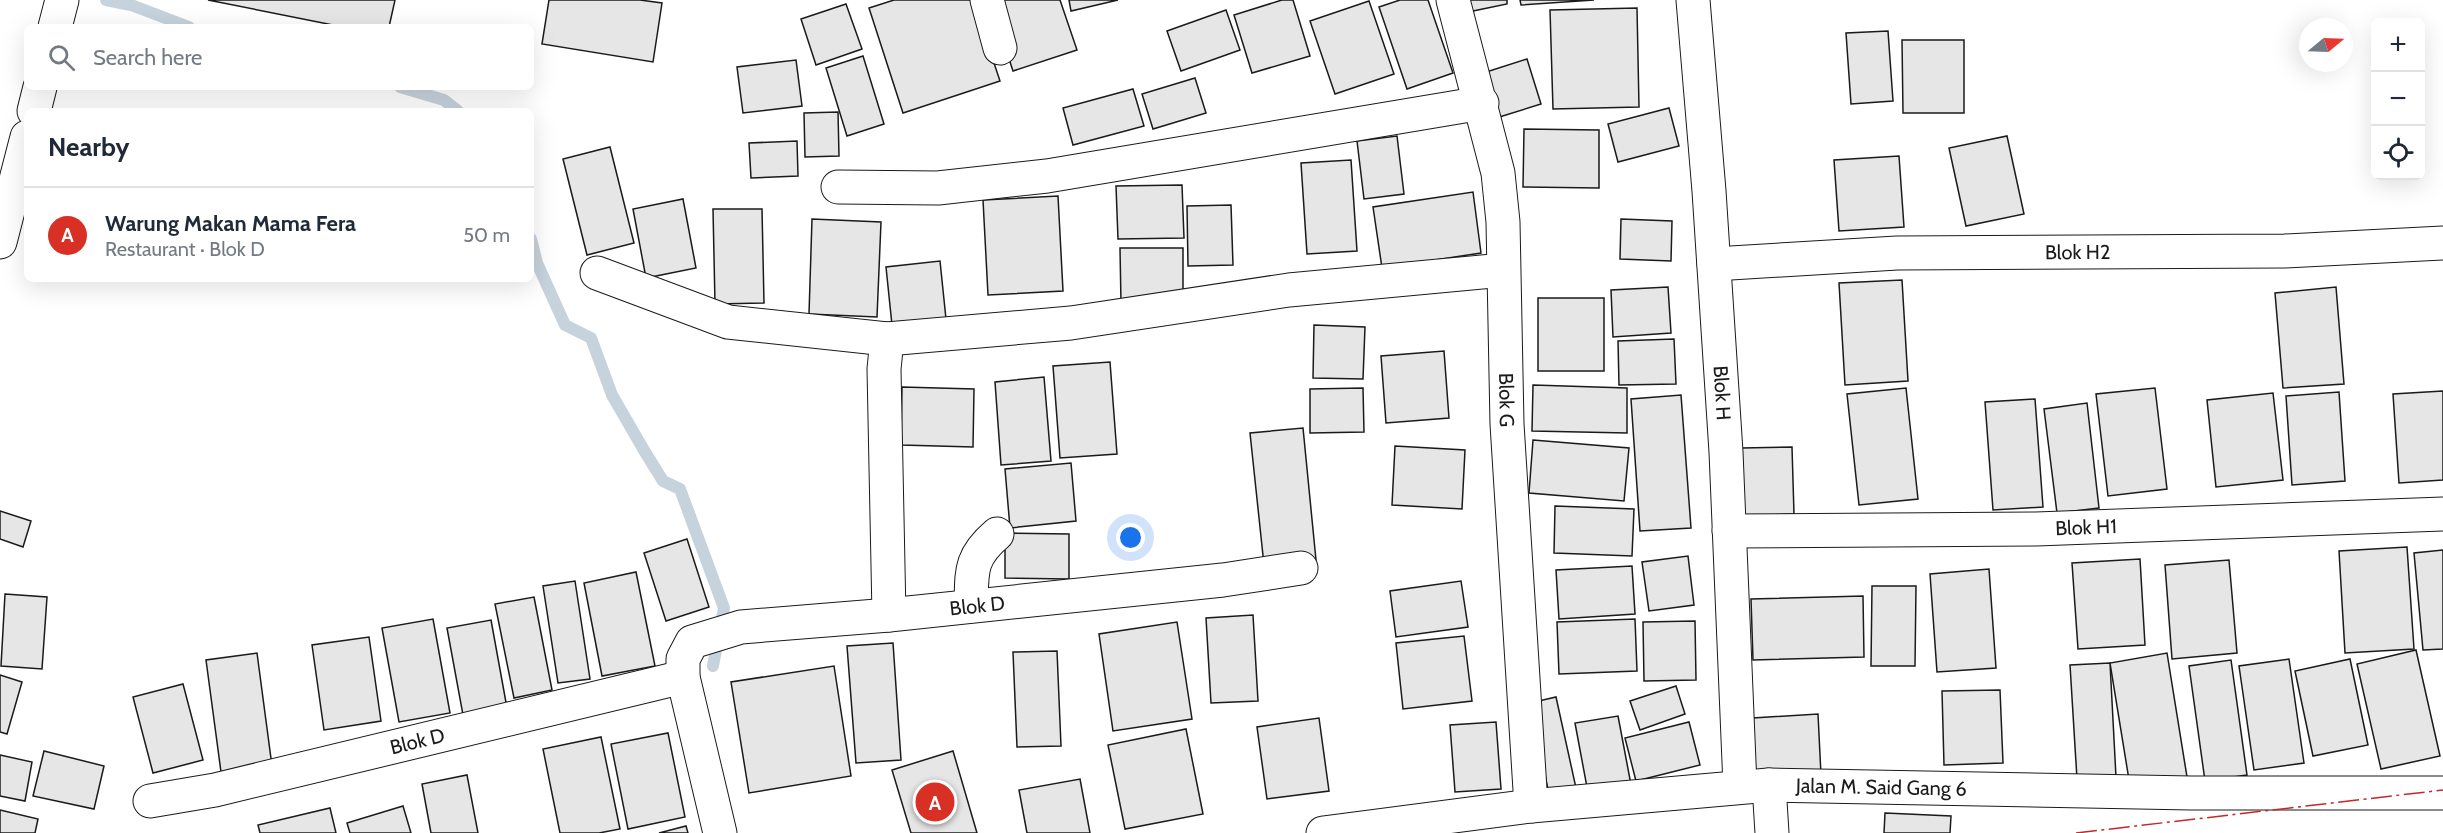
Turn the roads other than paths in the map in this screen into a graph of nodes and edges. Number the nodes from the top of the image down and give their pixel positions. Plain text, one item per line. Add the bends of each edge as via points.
1 (987, 0) edge
2 (1453, 0) edge
3 (1693, 0) edge
4 (1000, 48) dead end
5 (39, 90) edge
6 (1482, 103) junction
7 (35, 108) edge
8 (24, 149) edge
9 (838, 187) dead end
10 (0, 242) edge
11 (2443, 243) edge
12 (1714, 264) junction
13 (1503, 270) junction
14 (597, 273) dead end
15 (887, 339) junction
16 (2443, 514) edge
17 (1730, 531) junction
18 (997, 534) dead end
19 (1301, 568) dead end
20 (971, 606) junction
21 (890, 615) junction
22 (683, 677) junction
23 (1755, 786) junction
24 (2443, 793) edge
25 (150, 801) dead end
26 (1531, 806) junction
27 (720, 833) edge
28 (1323, 833) edge
29 (1772, 833) edge

1 - 4 street
2 - 6 street, Blok G
3 - 12 street, Blok H
5 - 7 street
6 - 9 street via 1047,176 938,188
6 - 13 street, Blok G via 1498,173
8 - 10 street
11 - 12 street, Blok H2 via 2285,251 1897,253
12 - 17 street, Blok H
13 - 15 street via 1289,290 1071,323
13 - 26 street, Blok G via 1507,424
14 - 15 street via 728,322
15 - 21 street via 884,369
16 - 17 street, Blok H1 via 2036,528
17 - 23 street, Blok H
18 - 20 street via 982,547 972,565
19 - 20 street, Blok D
20 - 21 street, Blok D
21 - 22 street, Blok D via 741,627 692,642 683,659
22 - 25 street, Blok D via 215,790
22 - 27 street, Blok D
23 - 24 street, Jalan M. Said Gang 6
23 - 26 street, Jalan M. Said Gang 6
23 - 29 street, Blok H
26 - 28 street, Jalan M. Said Gang 6

